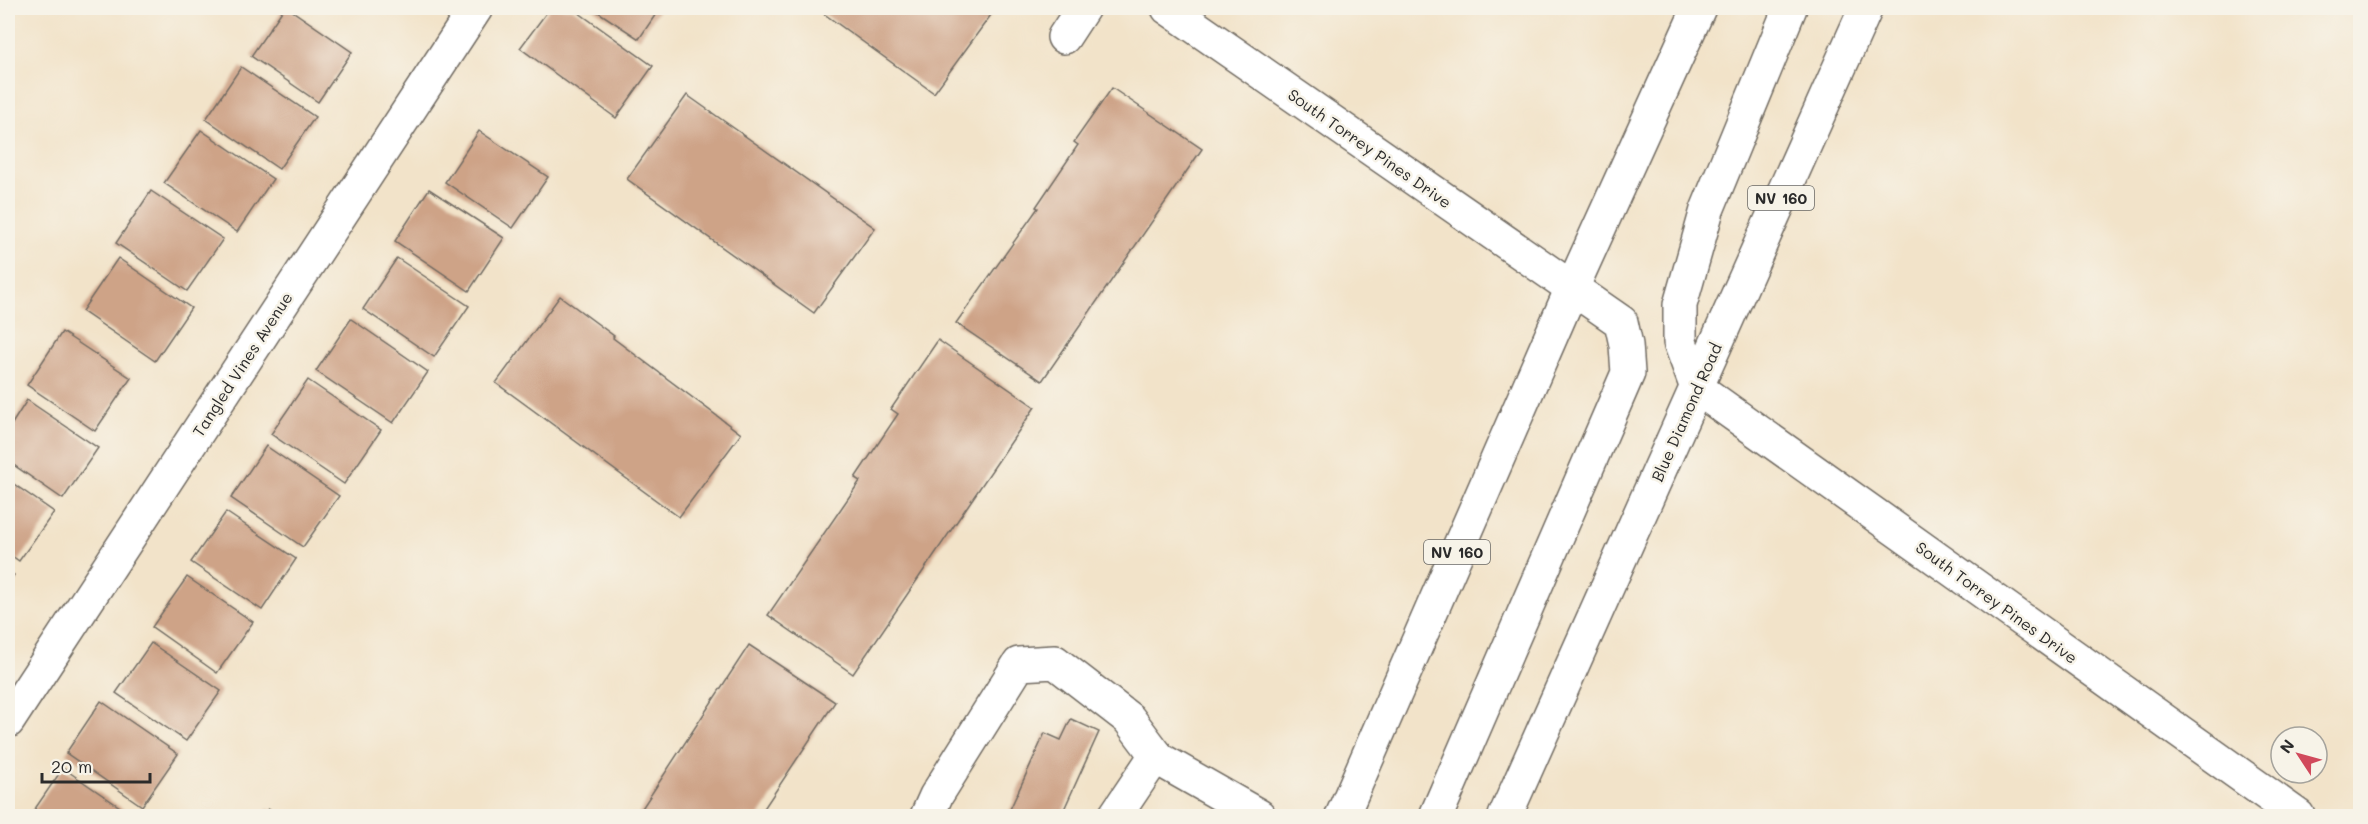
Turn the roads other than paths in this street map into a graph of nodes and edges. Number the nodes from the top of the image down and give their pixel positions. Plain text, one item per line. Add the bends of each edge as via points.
1 (476, 8) edge
2 (1083, 8) edge
3 (1168, 8) edge
4 (1699, 8) edge
5 (1790, 8) edge
6 (1866, 8) edge
7 (1064, 38) dead end
8 (1572, 288) junction
9 (1697, 388) junction
10 (8, 721) edge
11 (1156, 755) junction
12 (927, 816) edge
13 (1115, 816) edge
14 (1259, 816) edge
15 (1342, 816) edge
16 (1436, 816) edge
17 (1504, 816) edge
18 (2298, 816) edge

1 - 10 main road, Tangled Vines Avenue
2 - 7 main road
3 - 8 main road, South Torrey Pines Drive
4 - 8 main road, NV 160
5 - 9 main road via 1707,210 1680,305 1680,342
6 - 9 main road, Blue Diamond Road / NV 160
8 - 15 main road, NV 160
8 - 16 main road, South Torrey Pines Drive via 1621,322 1628,373
9 - 17 main road, Blue Diamond Road / NV 160
9 - 18 main road, South Torrey Pines Drive
11 - 12 main road via 1129,719 1055,662 1019,664
11 - 13 main road
11 - 14 main road

